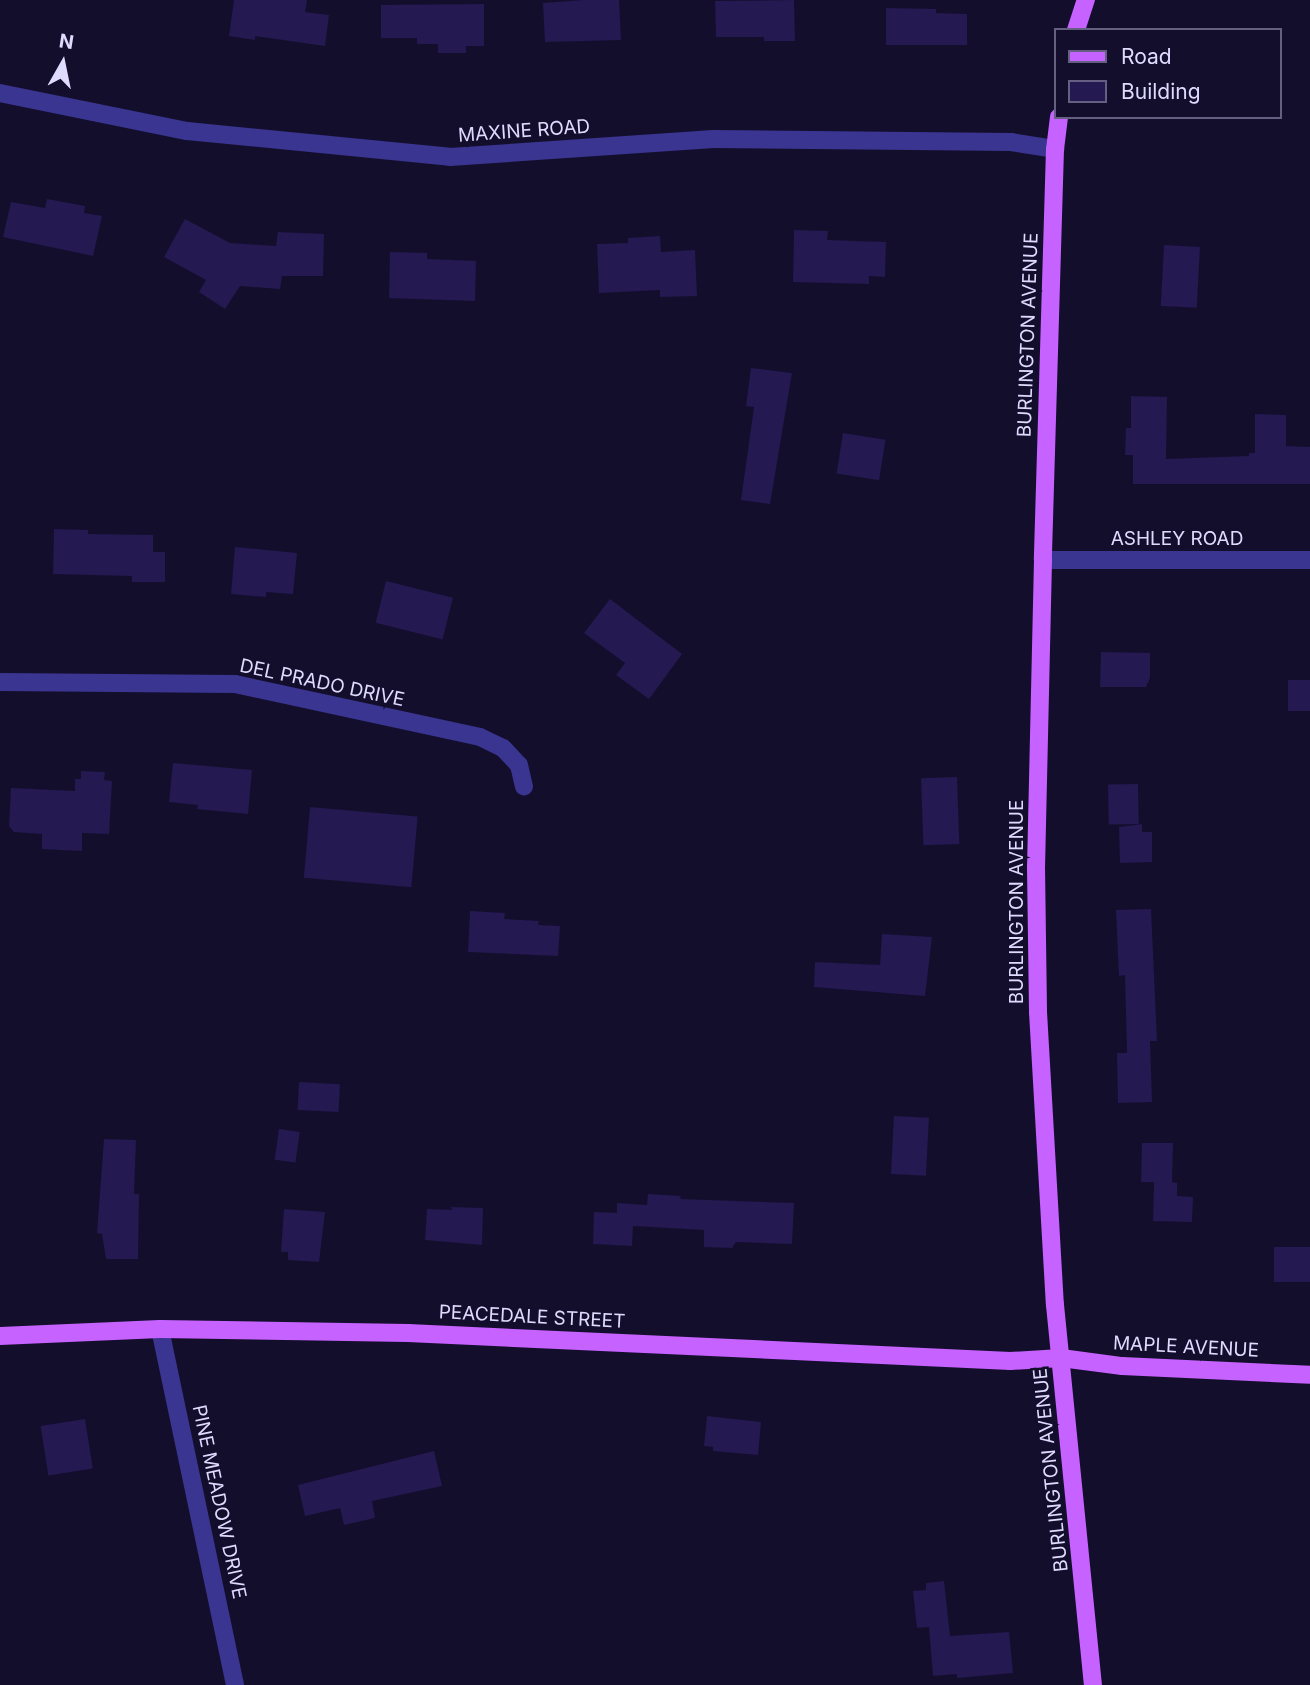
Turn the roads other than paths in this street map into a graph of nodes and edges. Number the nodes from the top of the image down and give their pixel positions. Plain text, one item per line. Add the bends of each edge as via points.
1 (1086, 0) edge
2 (1077, 28) edge
3 (0, 93) edge
4 (1059, 119) edge
5 (1055, 149) junction
6 (1043, 560) junction
7 (1310, 560) edge
8 (0, 682) edge
9 (524, 786) dead end
10 (160, 1329) junction
11 (0, 1336) edge
12 (1061, 1358) junction
13 (1310, 1375) edge
14 (234, 1685) edge
15 (1093, 1685) edge

1 - 2 main road
3 - 5 street, MAXINE ROAD via 187,131 450,157 713,139 1011,142
4 - 5 main road, BURLINGTON AVENUE
5 - 6 main road, BURLINGTON AVENUE
6 - 7 street, ASHLEY ROAD
6 - 12 main road, BURLINGTON AVENUE via 1036,867 1038,1012
8 - 9 street, DEL PRADO DRIVE via 234,684 480,737 503,748 519,765
10 - 11 main road, PEACEDALE STREET
10 - 12 main road, PEACEDALE STREET via 408,1332 1010,1362
10 - 14 street, PINE MEADOW DRIVE
12 - 13 main road, MAPLE AVENUE via 1122,1366
12 - 15 main road, BURLINGTON AVENUE

